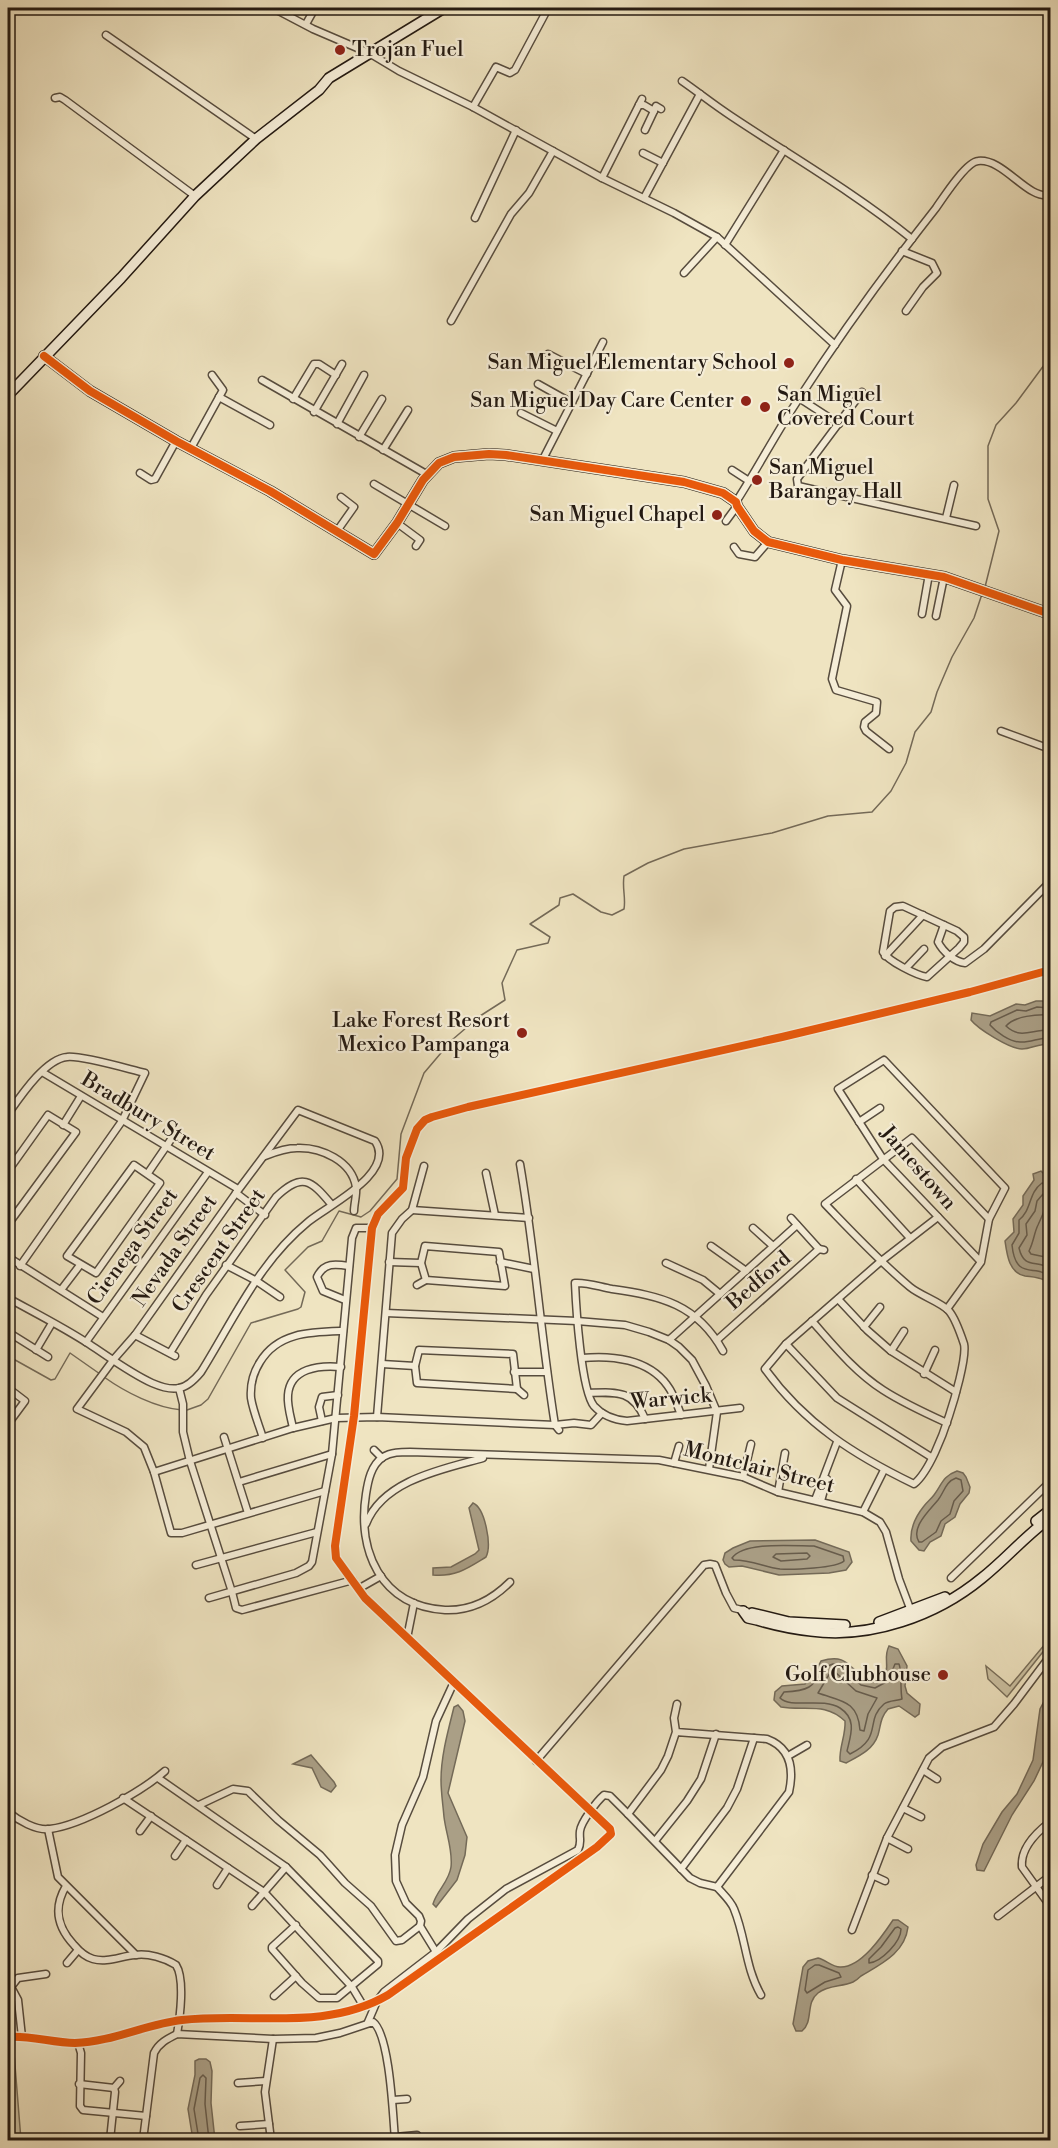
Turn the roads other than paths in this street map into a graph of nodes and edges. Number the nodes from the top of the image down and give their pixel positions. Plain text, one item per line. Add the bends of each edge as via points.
1 (273, 8) edge
2 (315, 8) edge
3 (444, 8) edge
4 (546, 12) dead end
5 (306, 24) junction
6 (106, 35) dead end
7 (369, 53) junction
8 (682, 81) dead end
9 (700, 94) junction
10 (55, 98) dead end
11 (474, 107) junction
12 (516, 130) junction
13 (645, 130) dead end
14 (256, 139) junction
15 (784, 150) junction
16 (553, 151) junction
17 (642, 153) dead end
18 (663, 163) junction
19 (602, 178) junction
20 (1050, 195) edge
21 (195, 196) junction
22 (644, 198) junction
23 (475, 218) dead end
24 (717, 237) junction
25 (912, 239) junction
26 (725, 245) junction
27 (902, 250) junction
28 (684, 273) dead end
29 (906, 311) dead end
30 (451, 321) dead end
31 (603, 342) dead end
32 (835, 345) junction
33 (548, 354) dead end
34 (44, 356) junction
35 (342, 364) dead end
36 (587, 374) junction
37 (212, 375) dead end
38 (336, 375) junction
39 (364, 375) dead end
40 (262, 380) dead end
41 (538, 384) dead end
42 (862, 392) dead end
43 (8, 394) edge
44 (219, 397) junction
45 (799, 398) junction
46 (293, 399) junction
47 (382, 399) dead end
48 (572, 403) junction
49 (408, 410) dead end
50 (314, 412) junction
51 (521, 413) dead end
52 (839, 423) junction
53 (337, 424) junction
54 (270, 425) dead end
55 (557, 431) junction
56 (359, 437) junction
57 (176, 441) junction
58 (191, 448) junction
59 (383, 450) junction
60 (542, 461) junction
61 (732, 470) dead end
62 (140, 472) dead end
63 (428, 476) junction
64 (749, 481) junction
65 (374, 483) dead end
66 (954, 485) dead end
67 (341, 497) dead end
68 (407, 503) junction
69 (736, 504) junction
70 (946, 518) junction
71 (726, 521) dead end
72 (397, 523) junction
73 (445, 526) dead end
74 (976, 526) dead end
75 (337, 531) junction
76 (768, 542) junction
77 (416, 546) dead end
78 (734, 547) dead end
79 (842, 560) junction
80 (929, 574) junction
81 (944, 577) junction
82 (922, 614) dead end
83 (1050, 614) edge
84 (936, 616) dead end
85 (1000, 731) dead end
86 (889, 749) dead end
87 (1050, 749) edge
88 (1050, 882) edge
89 (923, 915) junction
90 (944, 925) junction
91 (924, 949) dead end
92 (885, 956) junction
93 (950, 956) junction
94 (906, 968) junction
95 (1050, 970) edge
96 (42, 1072) junction
97 (81, 1096) junction
98 (8, 1097) edge
99 (16, 1102) junction
100 (880, 1108) dead end
101 (8, 1114) edge
102 (122, 1121) junction
103 (859, 1122) junction
104 (63, 1125) junction
105 (174, 1135) dead end
106 (167, 1146) junction
107 (264, 1156) junction
108 (883, 1158) junction
109 (520, 1164) dead end
110 (424, 1166) dead end
111 (8, 1171) edge
112 (208, 1172) junction
113 (148, 1173) junction
114 (486, 1173) dead end
115 (856, 1179) junction
116 (356, 1188) junction
117 (403, 1188) junction
118 (237, 1191) junction
119 (415, 1196) junction
120 (331, 1204) junction
121 (412, 1210) junction
122 (354, 1211) dead end
123 (8, 1214) edge
124 (265, 1215) junction
125 (495, 1215) junction
126 (938, 1217) junction
127 (529, 1218) junction
128 (791, 1218) dead end
129 (989, 1219) junction
130 (797, 1225) junction
131 (372, 1228) junction
132 (753, 1228) dead end
133 (910, 1238) junction
134 (504, 1246) dead end
135 (711, 1246) dead end
136 (773, 1246) junction
137 (499, 1252) junction
138 (8, 1257) edge
139 (389, 1262) junction
140 (500, 1262) junction
141 (880, 1262) junction
142 (981, 1262) junction
143 (421, 1263) junction
144 (666, 1263) dead end
145 (80, 1265) junction
146 (226, 1265) junction
147 (20, 1266) junction
148 (350, 1266) junction
149 (534, 1269) junction
150 (746, 1271) junction
151 (255, 1280) junction
152 (426, 1280) junction
153 (417, 1285) dead end
154 (61, 1290) junction
155 (720, 1294) junction
156 (280, 1297) dead end
157 (8, 1298) edge
158 (838, 1299) junction
159 (345, 1300) junction
160 (880, 1307) dead end
161 (947, 1309) junction
162 (386, 1313) junction
163 (103, 1317) junction
164 (695, 1317) junction
165 (541, 1320) junction
166 (576, 1321) junction
167 (812, 1321) junction
168 (52, 1323) junction
169 (864, 1327) junction
170 (904, 1330) dead end
171 (343, 1331) junction
172 (8, 1332) edge
173 (135, 1335) junction
174 (669, 1340) junction
175 (717, 1340) junction
176 (86, 1342) junction
177 (786, 1344) junction
178 (412, 1345) dead end
179 (36, 1350) junction
180 (419, 1350) junction
181 (934, 1350) dead end
182 (723, 1351) dead end
183 (891, 1351) junction
184 (48, 1358) dead end
185 (582, 1358) junction
186 (114, 1359) junction
187 (382, 1364) junction
188 (415, 1366) junction
189 (340, 1367) junction
190 (514, 1372) junction
191 (547, 1372) junction
192 (924, 1374) junction
193 (417, 1383) junction
194 (8, 1388) edge
195 (179, 1388) junction
196 (411, 1388) dead end
197 (517, 1389) junction
198 (956, 1392) junction
199 (589, 1393) junction
200 (338, 1395) junction
201 (524, 1395) dead end
202 (740, 1408) dead end
203 (717, 1412) junction
204 (603, 1414) junction
205 (681, 1415) junction
206 (354, 1416) junction
207 (377, 1417) junction
208 (336, 1418) junction
209 (645, 1419) junction
210 (322, 1421) junction
211 (947, 1423) junction
212 (8, 1424) edge
213 (557, 1427) junction
214 (292, 1428) junction
215 (224, 1437) dead end
216 (263, 1438) junction
217 (839, 1443) junction
218 (751, 1444) dead end
219 (679, 1446) dead end
220 (229, 1449) junction
221 (374, 1450) dead end
222 (784, 1453) dead end
223 (332, 1454) junction
224 (489, 1456) junction
225 (932, 1457) junction
226 (382, 1458) junction
227 (190, 1461) junction
228 (674, 1463) junction
229 (709, 1469) junction
230 (884, 1470) junction
231 (154, 1472) junction
232 (743, 1477) junction
233 (239, 1482) junction
234 (1050, 1482) edge
235 (325, 1491) junction
236 (778, 1492) junction
237 (818, 1500) junction
238 (1050, 1510) edge
239 (863, 1512) junction
240 (248, 1513) junction
241 (1050, 1518) edge
242 (212, 1525) junction
243 (364, 1531) junction
244 (317, 1532) junction
245 (368, 1552) junction
246 (358, 1554) dead end
247 (221, 1557) junction
248 (196, 1565) dead end
249 (381, 1576) junction
250 (951, 1578) dead end
251 (352, 1580) junction
252 (510, 1582) dead end
253 (358, 1589) junction
254 (232, 1592) junction
255 (209, 1598) dead end
256 (414, 1603) junction
257 (747, 1612) joint
258 (912, 1614) junction
259 (407, 1638) junction
260 (1050, 1656) edge
261 (454, 1682) junction
262 (676, 1704) dead end
263 (676, 1732) junction
264 (716, 1734) junction
265 (754, 1737) junction
266 (807, 1745) dead end
267 (788, 1756) junction
268 (536, 1761) junction
269 (923, 1770) junction
270 (165, 1771) dead end
271 (158, 1778) junction
272 (938, 1779) dead end
273 (123, 1798) junction
274 (199, 1805) junction
275 (903, 1808) junction
276 (591, 1811) junction
277 (8, 1812) edge
278 (628, 1814) junction
279 (151, 1816) junction
280 (921, 1817) dead end
281 (1050, 1822) edge
282 (48, 1829) junction
283 (140, 1832) dead end
284 (888, 1838) junction
285 (186, 1840) junction
286 (655, 1841) junction
287 (908, 1849) dead end
288 (175, 1857) dead end
289 (286, 1867) junction
290 (228, 1869) junction
291 (681, 1869) junction
292 (872, 1875) junction
293 (1050, 1876) edge
294 (885, 1881) dead end
295 (217, 1885) dead end
296 (66, 1886) junction
297 (717, 1887) junction
298 (1035, 1887) junction
299 (264, 1892) junction
300 (252, 1905) dead end
301 (1050, 1906) edge
302 (998, 1916) dead end
303 (296, 1926) junction
304 (420, 1926) junction
305 (852, 1930) dead end
306 (78, 1950) junction
307 (436, 1952) junction
308 (136, 1954) junction
309 (68, 1963) dead end
310 (46, 1974) dead end
311 (296, 1976) junction
312 (352, 1987) junction
313 (761, 1995) dead end
314 (274, 1996) dead end
315 (377, 2001) junction
316 (364, 2007) junction
317 (180, 2020) junction
318 (368, 2022) junction
319 (177, 2034) junction
320 (8, 2037) edge
321 (22, 2037) junction
322 (273, 2039) junction
323 (78, 2043) junction
324 (120, 2081) dead end
325 (266, 2081) junction
326 (238, 2083) dead end
327 (80, 2084) junction
328 (114, 2088) junction
329 (407, 2099) dead end
330 (393, 2100) junction
331 (112, 2113) junction
332 (146, 2116) junction
333 (268, 2124) junction
334 (240, 2126) dead end
335 (417, 2135) dead end
336 (395, 2138) edge
337 (110, 2140) edge
338 (143, 2140) edge
339 (271, 2140) edge

1 - 5 street
2 - 5 street
3 - 7 street
4 - 11 street via 515,70 510,73 494,68
5 - 7 street
6 - 14 street
7 - 11 street
7 - 14 street via 329,78
8 - 9 street
9 - 15 street
9 - 18 street
10 - 21 street via 65,100
11 - 12 street
12 - 16 street
12 - 23 street
13 - 19 street via 657,110 640,102
14 - 21 street
15 - 25 street
15 - 26 street
16 - 19 street
16 - 30 street via 529,193 511,214
17 - 18 street
18 - 22 street
19 - 22 street
20 - 25 street via 1037,194 1002,169 978,161 961,175
21 - 34 street
22 - 24 street
24 - 26 street
24 - 28 street
25 - 27 street
26 - 32 street
27 - 29 street via 932,263 937,273
27 - 32 street
31 - 36 street
32 - 45 street
33 - 36 street
34 - 43 street
34 - 57 street via 90,391
35 - 38 street
36 - 48 street
37 - 44 street via 223,390
38 - 46 street via 314,364
38 - 50 street
39 - 53 street
40 - 46 street
41 - 48 street
42 - 52 street
44 - 54 street
44 - 58 street
45 - 52 street
45 - 64 street
46 - 50 street
47 - 56 street
48 - 55 street
49 - 59 street
50 - 53 street
51 - 55 street
52 - 70 street via 797,479 798,486
53 - 56 street
55 - 60 street
56 - 59 street
57 - 58 street
57 - 62 street via 155,479
58 - 75 street
59 - 63 street
60 - 63 street via 489,454 454,457 440,463
60 - 69 street via 684,482 723,493
61 - 64 street
63 - 68 street
64 - 69 street
65 - 68 street
66 - 70 street
67 - 75 street via 354,507
68 - 72 street
68 - 73 street
69 - 71 street
69 - 76 street via 754,531
70 - 74 street
72 - 75 street via 374,554
72 - 77 street via 420,540
76 - 78 street via 755,557 739,554
76 - 79 street
79 - 80 street
79 - 86 street via 835,590 847,606 833,685 836,690 877,702 876,713 864,727
80 - 81 street
80 - 82 street
81 - 83 street
81 - 84 street
85 - 87 street
88 - 93 street via 984,949 965,963
89 - 90 street
89 - 92 street
89 - 92 street via 903,906 890,911
90 - 93 street via 938,942
90 - 93 street via 964,936 964,942
91 - 94 street
92 - 94 street
93 - 94 street via 927,977
95 - 117 street via 782,1037 432,1117 414,1134 406,1158
96 - 97 street, Bradbury Street
96 - 99 street
96 - 102 street via 68,1057 145,1073
97 - 102 street, Bradbury Street
97 - 104 street
98 - 99 street
99 - 101 street
100 - 103 street
102 - 106 street, Bradbury Street
102 - 147 street
103 - 108 street, Jamestown
103 - 129 street, Jamestown via 838,1089 884,1060 1005,1188
104 - 111 street via 48,1115
104 - 123 street via 76,1132 12,1219
105 - 106 street
106 - 112 street, Bradbury Street
106 - 113 street
107 - 116 street via 296,1148 325,1153 342,1163
107 - 116 street, Nevada Street via 298,1110 375,1141 379,1150 375,1168
107 - 118 street, Nevada Street
108 - 115 street
108 - 126 street, Jamestown
108 - 129 street via 912,1138
109 - 127 street
110 - 119 street
112 - 118 street, Bradbury Street
112 - 163 street, Cienega Street
113 - 145 street via 160,1183 96,1273
113 - 145 street via 134,1165 67,1256
114 - 125 street
115 - 133 street
115 - 141 street via 825,1204
116 - 120 street
116 - 122 street
117 - 119 street
117 - 131 street via 378,1214
118 - 124 street, Bradbury Street
118 - 173 street, Nevada Street
119 - 121 street
120 - 124 street, Crescent Street via 316,1186 297,1182 276,1197
120 - 151 street via 293,1235
121 - 125 street
121 - 139 street via 394,1227
124 - 146 street, Crescent Street
125 - 127 street
126 - 133 street
126 - 142 street, Jamestown
127 - 149 street
128 - 130 street
129 - 142 street
130 - 136 street
130 - 175 street, Bedford via 822,1250
131 - 148 street via 359,1227 354,1231
131 - 206 street
132 - 136 street
133 - 141 street
134 - 137 street
135 - 150 street
136 - 150 street
137 - 140 street
137 - 143 street via 423,1244
138 - 147 street
139 - 143 street
139 - 162 street
140 - 149 street
140 - 152 street via 507,1288
141 - 158 street
141 - 161 street via 916,1292
142 - 161 street
143 - 152 street
144 - 155 street via 703,1280
145 - 154 street
146 - 151 street
146 - 173 street, Crescent Street via 172,1354
147 - 154 street
148 - 159 street
148 - 159 street via 329,1265 317,1277 322,1291
149 - 165 street
150 - 155 street
151 - 156 street
151 - 195 street via 201,1372
152 - 153 street
154 - 163 street
155 - 164 street
157 - 168 street
158 - 167 street
158 - 169 street
159 - 171 street
160 - 169 street
161 - 198 street via 965,1347
162 - 165 street
162 - 187 street
163 - 176 street, Cienega Street
164 - 166 street via 648,1293 575,1282
164 - 174 street
164 - 175 street
165 - 166 street
165 - 191 street
166 - 174 street via 625,1325
166 - 185 street
167 - 177 street
167 - 211 street via 848,1362 876,1385
168 - 176 street
168 - 179 street
169 - 183 street
170 - 183 street
171 - 189 street
171 - 216 street via 287,1338 263,1357 253,1375 251,1391
172 - 179 street
173 - 186 street, Nevada Street
174 - 203 street via 692,1360
175 - 182 street
176 - 186 street
177 - 217 street via 765,1369 799,1409
177 - 225 street via 837,1398
178 - 180 street
179 - 184 street
180 - 188 street
180 - 190 street via 515,1352
181 - 192 street
183 - 192 street
185 - 199 street
185 - 205 street via 616,1358 644,1366 669,1387
186 - 195 street via 152,1383
186 - 231 street, Nevada Street via 77,1408 138,1440
187 - 188 street
187 - 207 street
188 - 193 street
189 - 200 street
189 - 214 street via 304,1370 293,1381 288,1395
190 - 191 street
190 - 197 street
191 - 213 street
192 - 198 street
193 - 196 street
193 - 197 street
194 - 212 street via 25,1401
195 - 227 street
197 - 201 street
198 - 211 street
199 - 204 street via 594,1406
199 - 209 street via 632,1398
200 - 208 street
200 - 210 street via 322,1397
202 - 203 street, Warwick
203 - 205 street, Warwick
203 - 229 street
204 - 209 street, Warwick via 627,1421
204 - 213 street via 591,1425
205 - 209 street, Warwick
206 - 207 street
206 - 208 street
206 - 251 street via 335,1546 336,1558
207 - 213 street
208 - 210 street
208 - 223 street
210 - 214 street
211 - 225 street
214 - 216 street
215 - 220 street
216 - 220 street
217 - 230 street
217 - 237 street
218 - 232 street
219 - 228 street
220 - 227 street
220 - 233 street
221 - 226 street
222 - 236 street
223 - 233 street
223 - 235 street
224 - 226 street, Montclair Street via 400,1452
224 - 228 street, Montclair Street
224 - 243 street, Montclair Street via 409,1481 374,1510
225 - 230 street via 914,1484
226 - 243 street via 370,1476
227 - 231 street
227 - 242 street
228 - 229 street, Montclair Street
229 - 232 street, Montclair Street
230 - 239 street
231 - 242 street via 171,1533
232 - 236 street, Montclair Street
233 - 240 street
234 - 250 street
235 - 240 street
235 - 244 street
236 - 237 street, Montclair Street
237 - 239 street, Montclair Street
238 - 258 street via 977,1576
239 - 258 street, Montclair Street via 880,1522 886,1532
240 - 242 street
241 - 258 street via 981,1579 940,1606
242 - 247 street
243 - 245 street
244 - 247 street
244 - 254 street via 309,1566
245 - 246 street
245 - 249 street
247 - 248 street
247 - 254 street
249 - 253 street
249 - 256 street
251 - 253 street
251 - 254 street via 242,1610 236,1608
252 - 256 street via 471,1607 436,1609
253 - 259 street
254 - 255 street
256 - 259 street
257 - 258 street via 748,1618 812,1632 878,1628
257 - 268 street via 734,1607 716,1565 704,1565
259 - 261 street
260 - 269 street via 994,1727 942,1747 929,1758
261 - 268 street
261 - 304 street via 436,1721 423,1777 402,1825 395,1855 396,1881 406,1902 419,1916
262 - 263 street
263 - 264 street
263 - 278 street via 661,1770
264 - 265 street
264 - 286 street via 701,1779
265 - 267 street via 779,1744
265 - 291 street via 727,1809
266 - 267 street
267 - 297 street via 792,1771 789,1792
268 - 276 street
269 - 272 street
269 - 275 street
270 - 271 street
271 - 273 street
271 - 274 street
273 - 279 street
273 - 282 street via 84,1819
274 - 289 street
274 - 304 street via 233,1789 248,1791 371,1906 396,1941
275 - 280 street
275 - 284 street
276 - 278 street via 606,1794
276 - 307 street via 582,1824 578,1850 499,1894
276 - 315 street via 610,1829 608,1838
277 - 282 street via 23,1823
278 - 286 street
279 - 283 street
279 - 285 street
281 - 298 street via 1036,1833 1022,1860 1022,1867
282 - 296 street via 58,1877
284 - 287 street
284 - 292 street
285 - 288 street
285 - 290 street
286 - 291 street
289 - 299 street
289 - 312 street via 379,1962
290 - 295 street
290 - 299 street
291 - 297 street via 700,1883
292 - 294 street
292 - 305 street
293 - 298 street
296 - 306 street via 57,1909 58,1920
296 - 308 street
297 - 313 street via 735,1911 746,1958
298 - 301 street
298 - 302 street
299 - 300 street
299 - 303 street
303 - 311 street via 272,1948
303 - 312 street
304 - 307 street
306 - 308 street via 92,1959
306 - 309 street
307 - 315 street
308 - 317 street via 176,1965 180,1977
310 - 321 street via 18,1978 12,1985 18,2000
311 - 312 street via 314,1995 325,1999 337,1998
311 - 314 street
312 - 316 street
315 - 316 street
315 - 318 street
316 - 317 street via 314,2019
317 - 319 street
317 - 323 street
318 - 322 street via 316,2038
318 - 330 street via 376,2023 380,2034
319 - 322 street
319 - 332 street via 154,2053
320 - 321 street
321 - 323 street
322 - 325 street
323 - 327 street
324 - 328 street
325 - 326 street
325 - 333 street
327 - 328 street
327 - 331 street via 83,2110
328 - 331 street
329 - 330 street
330 - 336 street
331 - 332 street
331 - 337 street
332 - 338 street
333 - 334 street
333 - 339 street
335 - 336 street

